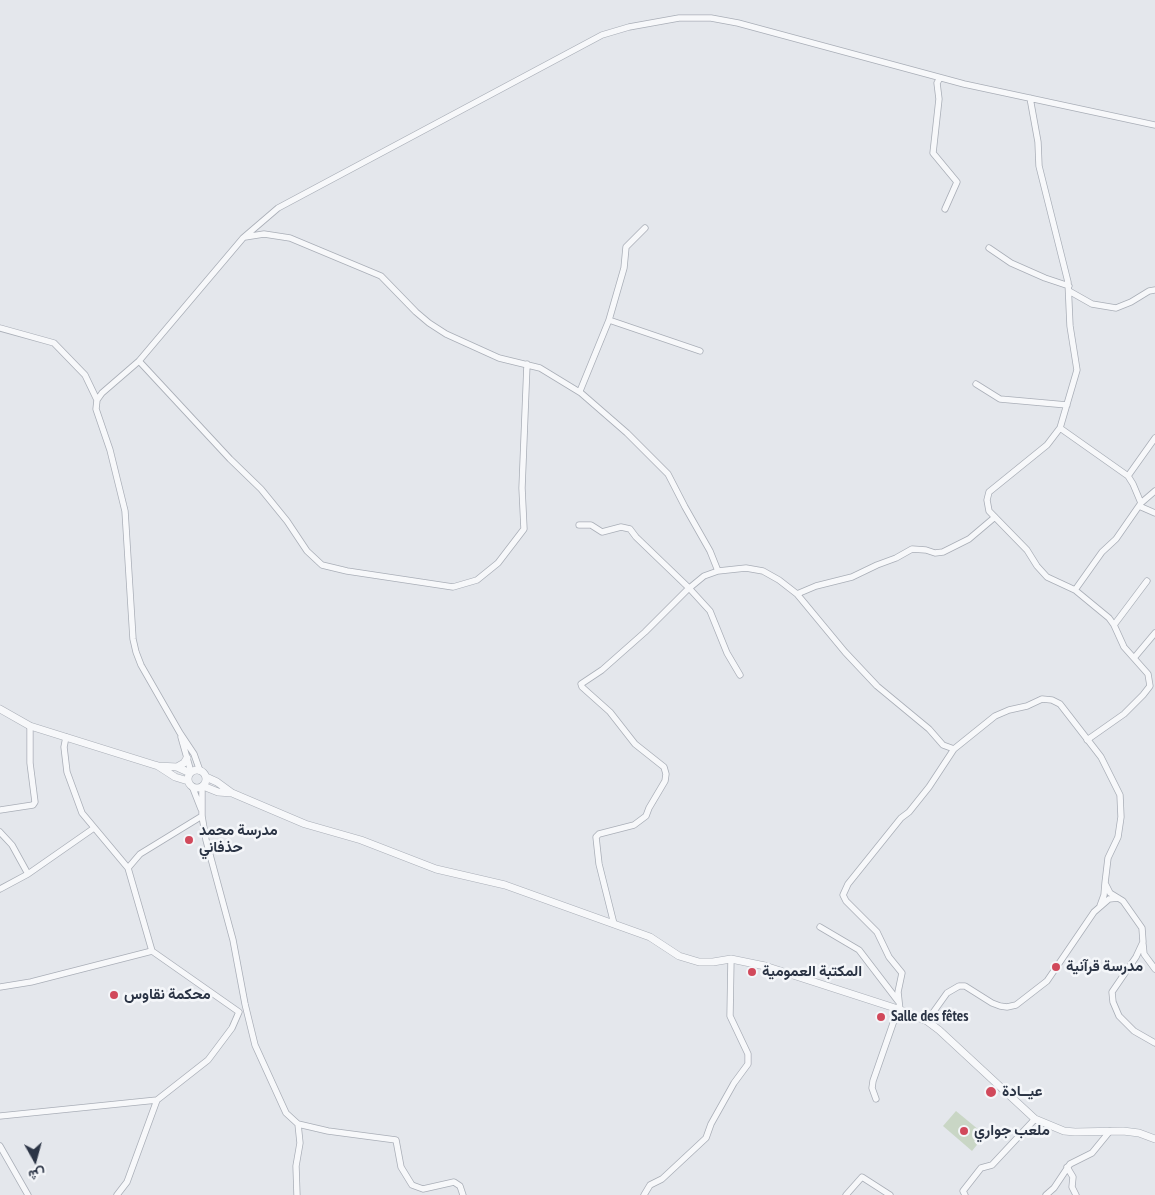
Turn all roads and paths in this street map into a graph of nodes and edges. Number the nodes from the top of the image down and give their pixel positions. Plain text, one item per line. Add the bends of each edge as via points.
1 (940, 78) junction
2 (1030, 98) junction
3 (1155, 125) edge
4 (945, 209) dead end
5 (260, 222) junction
6 (645, 228) dead end
7 (264, 234) junction
8 (243, 238) junction
9 (989, 248) dead end
10 (1069, 288) junction
11 (1155, 290) edge
12 (608, 320) junction
13 (0, 328) edge
14 (700, 351) dead end
15 (139, 361) junction
16 (527, 364) junction
17 (976, 384) dead end
18 (580, 392) junction
19 (97, 400) junction
20 (1067, 405) junction
21 (1060, 428) junction
22 (1155, 438) edge
23 (1128, 476) junction
24 (1155, 491) edge
25 (1140, 504) junction
26 (1155, 513) edge
27 (995, 517) junction
28 (579, 525) dead end
29 (718, 571) junction
30 (1146, 581) dead end
31 (689, 588) junction
32 (1074, 590) junction
33 (797, 594) junction
34 (1114, 625) junction
35 (1155, 633) edge
36 (1134, 658) junction
37 (740, 675) dead end
38 (1152, 687) edge
39 (0, 709) edge
40 (30, 726) junction
41 (180, 733) junction
42 (66, 737) junction
43 (1087, 740) junction
44 (954, 749) junction
45 (187, 758) junction
46 (158, 766) junction
47 (176, 767) junction
48 (200, 770) junction
49 (190, 773) junction
50 (206, 777) junction
51 (190, 784) junction
52 (204, 789) junction
53 (232, 793) junction
54 (0, 810) edge
55 (202, 813) junction
56 (94, 828) junction
57 (0, 832) edge
58 (128, 868) junction
59 (28, 874) junction
60 (1105, 883) junction
61 (0, 888) edge
62 (1118, 898) junction
63 (1100, 906) junction
64 (614, 924) junction
65 (820, 927) dead end
66 (1143, 942) junction
67 (152, 951) junction
68 (1144, 954) junction
69 (1136, 957) junction
70 (731, 959) junction
71 (1155, 969) edge
72 (0, 987) edge
73 (245, 1004) junction
74 (899, 1007) junction
75 (239, 1012) junction
76 (927, 1022) junction
77 (1155, 1043) edge
78 (876, 1099) dead end
79 (157, 1100) junction
80 (0, 1116) edge
81 (1035, 1118) junction
82 (298, 1124) junction
83 (1110, 1131) junction
84 (1155, 1139) edge
85 (0, 1146) edge
86 (1067, 1167) junction
87 (28, 1195) edge
88 (117, 1195) edge
89 (297, 1195) edge
90 (462, 1195) edge
91 (644, 1195) edge
92 (846, 1195) edge
93 (890, 1195) edge
94 (965, 1195) edge
95 (1046, 1195) edge
96 (1076, 1195) edge

1 - 2 street
1 - 4 street via 937,82 939,99 933,153 957,182
1 - 5 street via 711,18 679,18 629,27 602,35 553,60 301,195
2 - 3 street
2 - 10 street via 1039,166
5 - 7 street via 259,229
5 - 8 street
6 - 12 street via 626,247 624,268
7 - 8 street
7 - 16 street via 290,238 381,276 416,312 446,334 499,358
8 - 15 street
9 - 10 street via 1011,263
10 - 11 street via 1092,304 1116,308
10 - 20 street via 1070,326 1077,370
12 - 14 street
12 - 18 street
13 - 19 street via 54,343 85,376
15 - 16 street via 261,489 306,551 322,565 453,586 477,580 498,563 524,529 522,488
15 - 19 street
16 - 18 street via 540,368
17 - 20 street via 1000,399
18 - 29 street via 627,432 668,474
19 - 41 street via 96,409 110,450 124,511 136,652
20 - 21 street
21 - 23 street
21 - 27 street via 1048,446 989,492 989,511
22 - 23 street
23 - 25 street
24 - 25 street
25 - 26 street
25 - 32 street
27 - 32 street via 1027,550 1047,577
27 - 33 street via 969,539 943,552 912,549 852,577
28 - 31 street via 591,526 602,532 622,527 630,529
29 - 31 street via 704,576
29 - 33 street via 746,568 763,571
30 - 34 street
31 - 37 street via 710,611
31 - 64 street via 645,632 581,684 610,712 635,744 664,767 666,774 646,816 634,825 596,836 599,864
32 - 34 street
33 - 44 street via 844,652 877,686 929,729 943,745
34 - 36 street via 1124,647
35 - 36 street
36 - 38 street via 1148,674
38 - 43 street via 1124,714
39 - 40 street
40 - 42 street
40 - 54 street via 35,802
41 - 45 street
41 - 48 street
42 - 46 street
42 - 56 street via 67,772 82,813
43 - 44 street via 1060,704 1042,699 995,716
43 - 60 street via 1101,757 1120,795 1118,838 1108,858
44 - 74 street via 929,787 900,818 848,884 843,895 877,932 889,957 902,973
45 - 47 street
45 - 49 street
46 - 47 street
46 - 51 street
47 - 49 street
48 - 49 street
48 - 50 street
49 - 51 street
50 - 52 street
50 - 53 street
51 - 52 street
51 - 55 street
52 - 53 street
52 - 55 street
53 - 64 street via 305,824 360,840 436,869 505,885
55 - 58 street via 140,854
55 - 73 street
56 - 58 street
56 - 59 street
57 - 59 street via 12,845
58 - 67 street
59 - 61 street
60 - 62 street via 1110,893
60 - 63 street
62 - 63 street via 1109,899
62 - 66 street via 1142,928
63 - 76 street via 1046,980 1016,1004 1007,1008 1000,1006 965,986 959,986 947,993
64 - 70 street via 650,937 690,960
65 - 74 street via 859,950
66 - 68 street
66 - 69 street
67 - 72 street
67 - 75 street
68 - 69 street
68 - 71 street
69 - 77 street via 1112,992 1113,1002 1119,1016 1134,1031
70 - 74 street via 765,966
70 - 91 street via 730,1016 748,1054 748,1064 710,1124 706,1138 650,1185
73 - 75 street
73 - 82 street via 271,1081 286,1113
74 - 76 street
74 - 78 street via 873,1081
75 - 79 street via 232,1028 208,1060
76 - 81 street
79 - 80 street
79 - 88 street via 128,1182
81 - 83 street via 1064,1131
81 - 94 street via 992,1165 981,1168 963,1192
82 - 89 street
82 - 90 street via 396,1140 401,1167 412,1184 423,1189 454,1182 460,1186
83 - 84 street via 1139,1133
83 - 86 street via 1092,1153
85 - 87 street
86 - 95 street
86 - 96 street via 1073,1177 1072,1187
92 - 93 street via 862,1176

